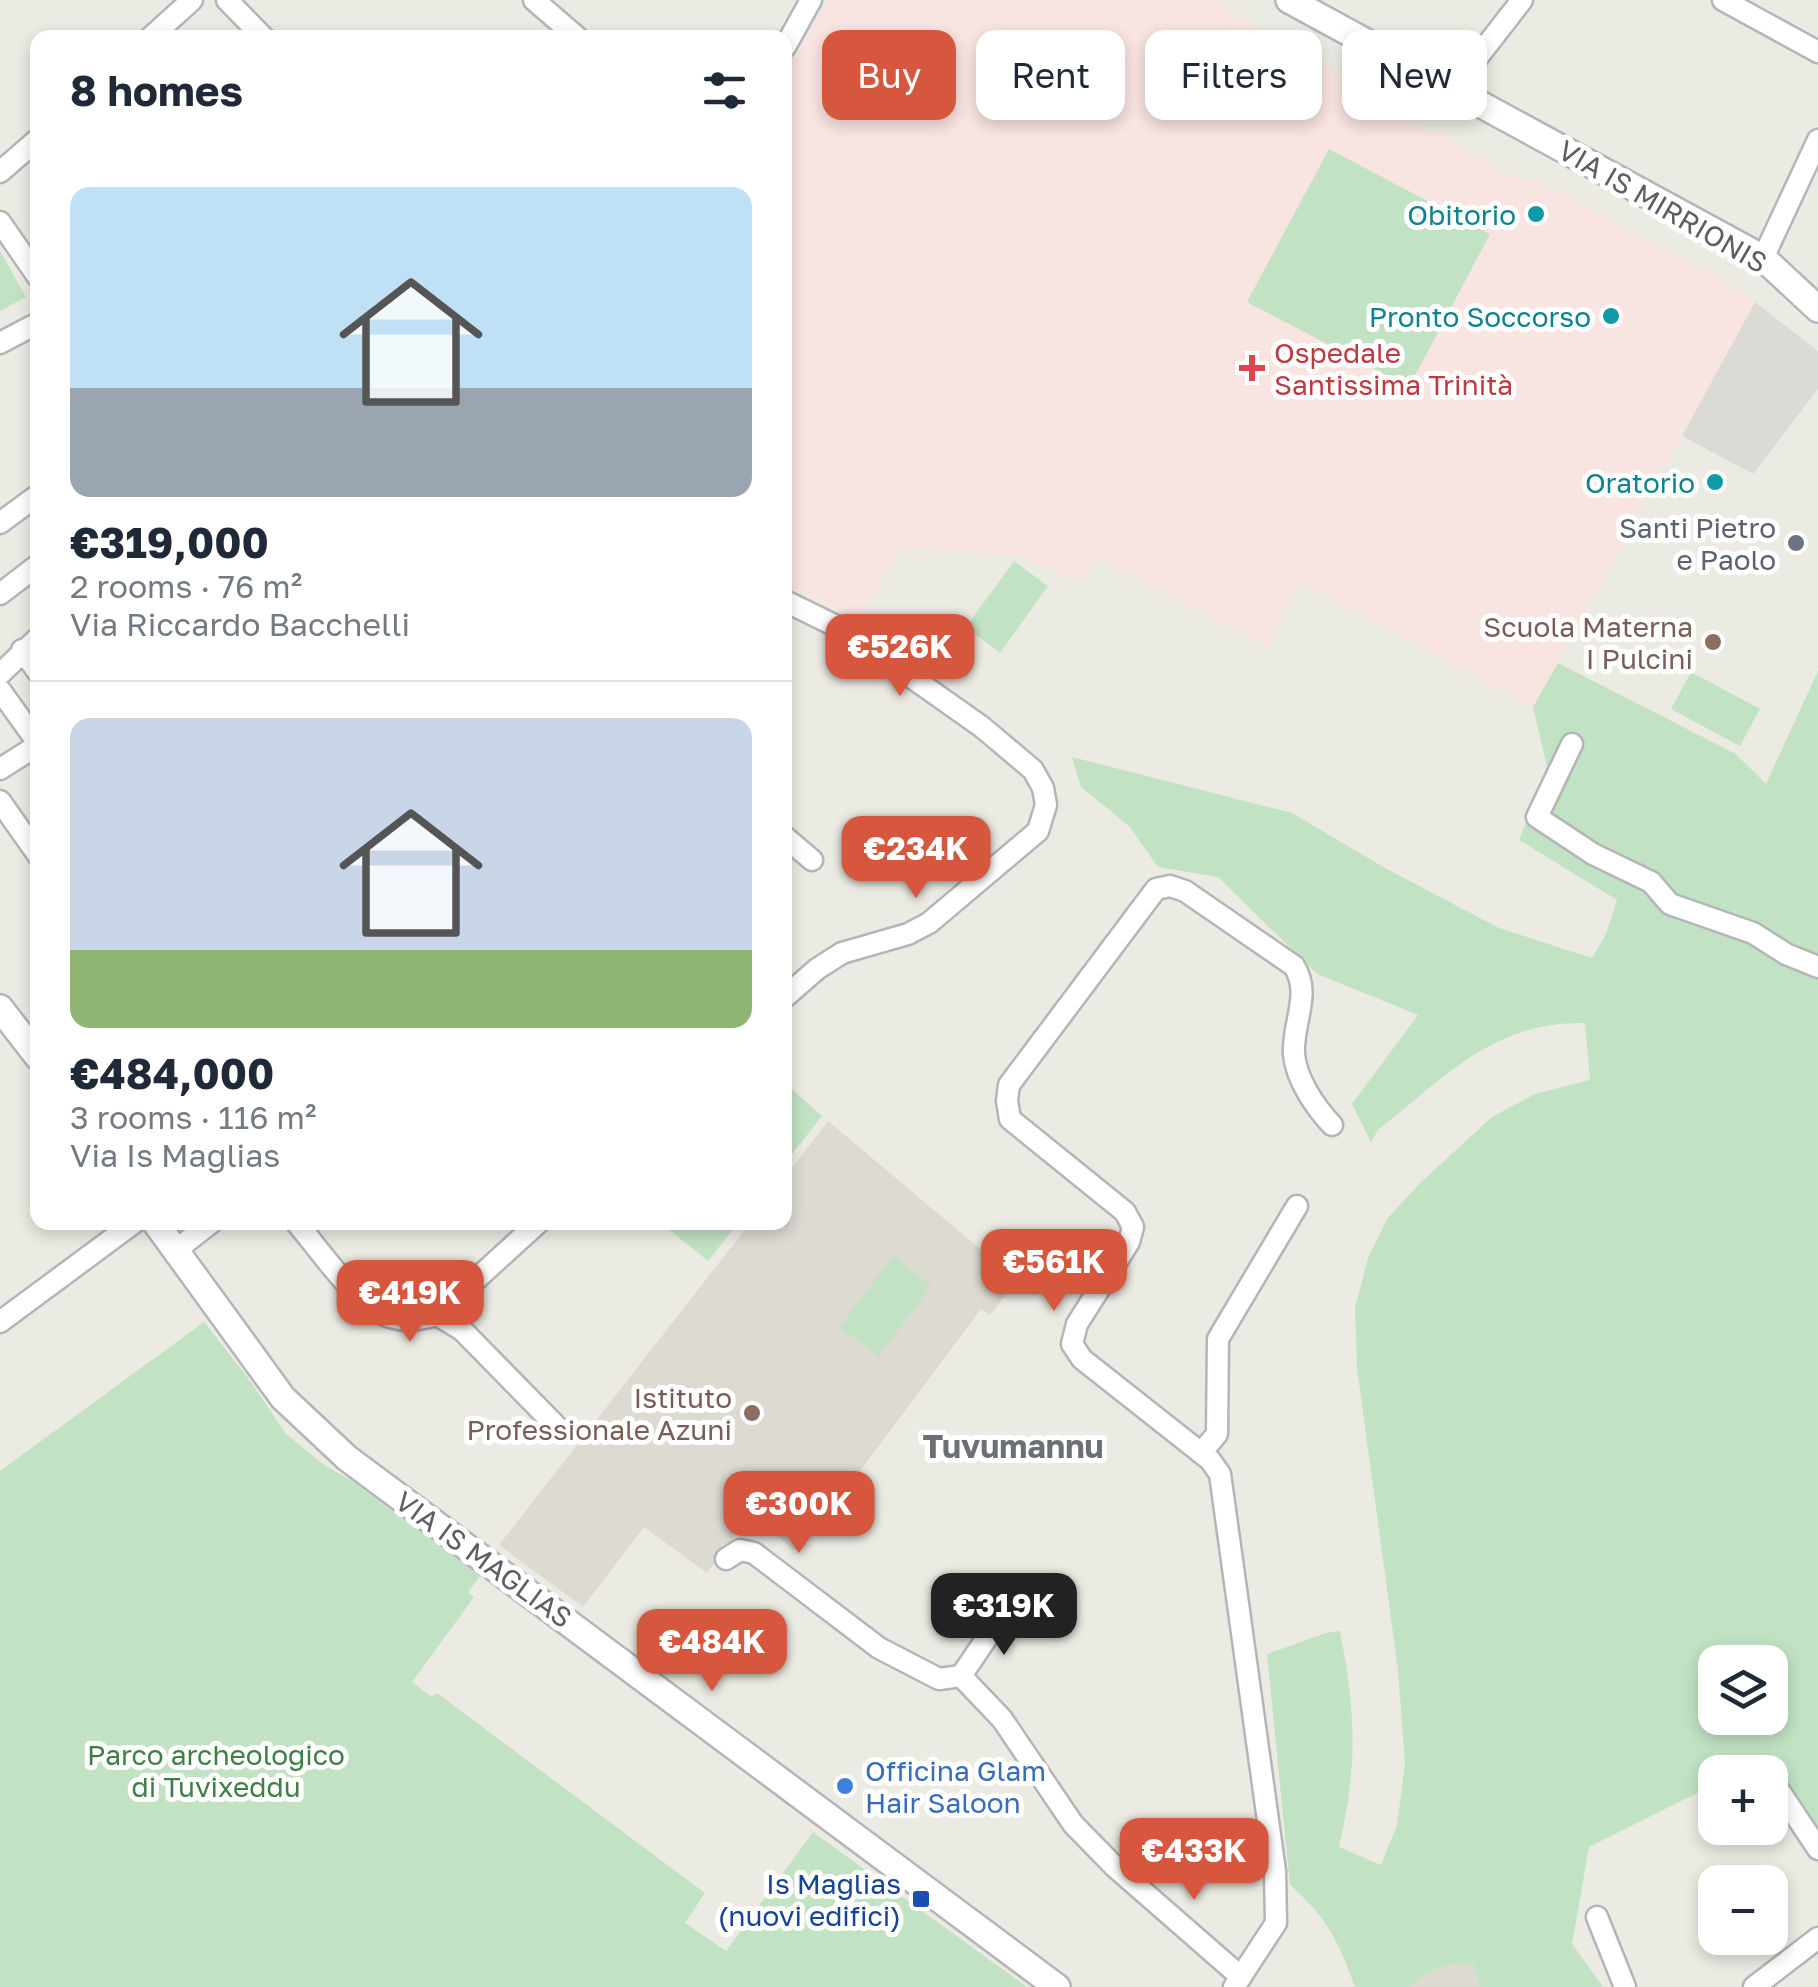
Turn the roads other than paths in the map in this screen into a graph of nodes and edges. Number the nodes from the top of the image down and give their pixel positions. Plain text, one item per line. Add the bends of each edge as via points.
1 (192, 0) edge
2 (227, 0) edge
3 (534, 0) edge
4 (811, 0) edge
5 (1289, 0) edge
6 (1522, 0) edge
7 (1724, 0) edge
8 (159, 30) edge
9 (256, 30) edge
10 (554, 30) edge
11 (1344, 30) edge
12 (792, 34) edge
13 (1487, 44) edge
14 (1818, 52) edge
15 (1487, 107) edge
16 (1818, 140) edge
17 (30, 145) edge
18 (0, 172) edge
19 (0, 222) edge
20 (1763, 258) junction
21 (30, 265) edge
22 (1818, 309) edge
23 (30, 327) edge
24 (0, 343) edge
25 (30, 502) edge
26 (0, 523) edge
27 (30, 570) edge
28 (0, 594) edge
29 (792, 604) edge
30 (30, 644) edge
31 (0, 674) edge
32 (0, 690) edge
33 (30, 733) edge
34 (1572, 744) dead end
35 (30, 749) edge
36 (0, 769) edge
37 (0, 801) edge
38 (792, 842) edge
39 (30, 844) edge
40 (812, 860) dead end
41 (1818, 967) edge
42 (792, 990) edge
43 (0, 1008) edge
44 (30, 1047) edge
45 (1332, 1124) dead end
46 (1297, 1206) dead end
47 (124, 1230) edge
48 (161, 1230) edge
49 (202, 1230) edge
50 (303, 1230) edge
51 (530, 1230) edge
52 (176, 1250) junction
53 (437, 1315) junction
54 (0, 1322) edge
55 (560, 1430) dead end
56 (1201, 1453) junction
57 (726, 1558) dead end
58 (1005, 1611) dead end
59 (961, 1676) junction
60 (1788, 1804) edge
61 (1818, 1849) edge
62 (1598, 1917) dead end
63 (1818, 1938) edge
64 (1238, 1982) edge
65 (1057, 1987) edge
66 (1625, 1987) edge
67 (1754, 1987) edge

1 - 8 street
2 - 9 street
3 - 10 street
4 - 12 street
5 - 11 street, VIA IS MIRRIONIS
6 - 13 street
7 - 14 street
15 - 20 street, VIA IS MIRRIONIS
16 - 20 street
17 - 18 street
19 - 21 street
20 - 22 street, VIA IS MIRRIONIS
23 - 24 street
25 - 26 street
27 - 28 street
29 - 42 street via 846,630 982,727 1033,770 1046,806 1038,831 930,922 842,953
30 - 31 street
32 - 33 street
34 - 41 street via 1537,817 1652,882 1670,904 1753,933
35 - 36 street
37 - 39 street
38 - 40 street
43 - 44 street
45 - 56 street via 1298,1072 1303,980 1294,966 1170,886 1156,889 1009,1085 1010,1118 1125,1212 1133,1227 1072,1344 1082,1359
46 - 56 street via 1218,1338 1217,1434
47 - 54 street
48 - 52 street, VIA IS MAGLIAS
49 - 52 street
50 - 53 street via 369,1306 392,1318
51 - 53 street
52 - 65 street, VIA IS MAGLIAS via 284,1398 346,1458
53 - 55 street via 462,1330
56 - 64 street via 1220,1474 1275,1871 1276,1923
57 - 59 street via 740,1550 754,1553 878,1648 939,1680
58 - 59 street
59 - 64 street via 1002,1719 1073,1824
60 - 61 street
62 - 66 street
63 - 67 street

